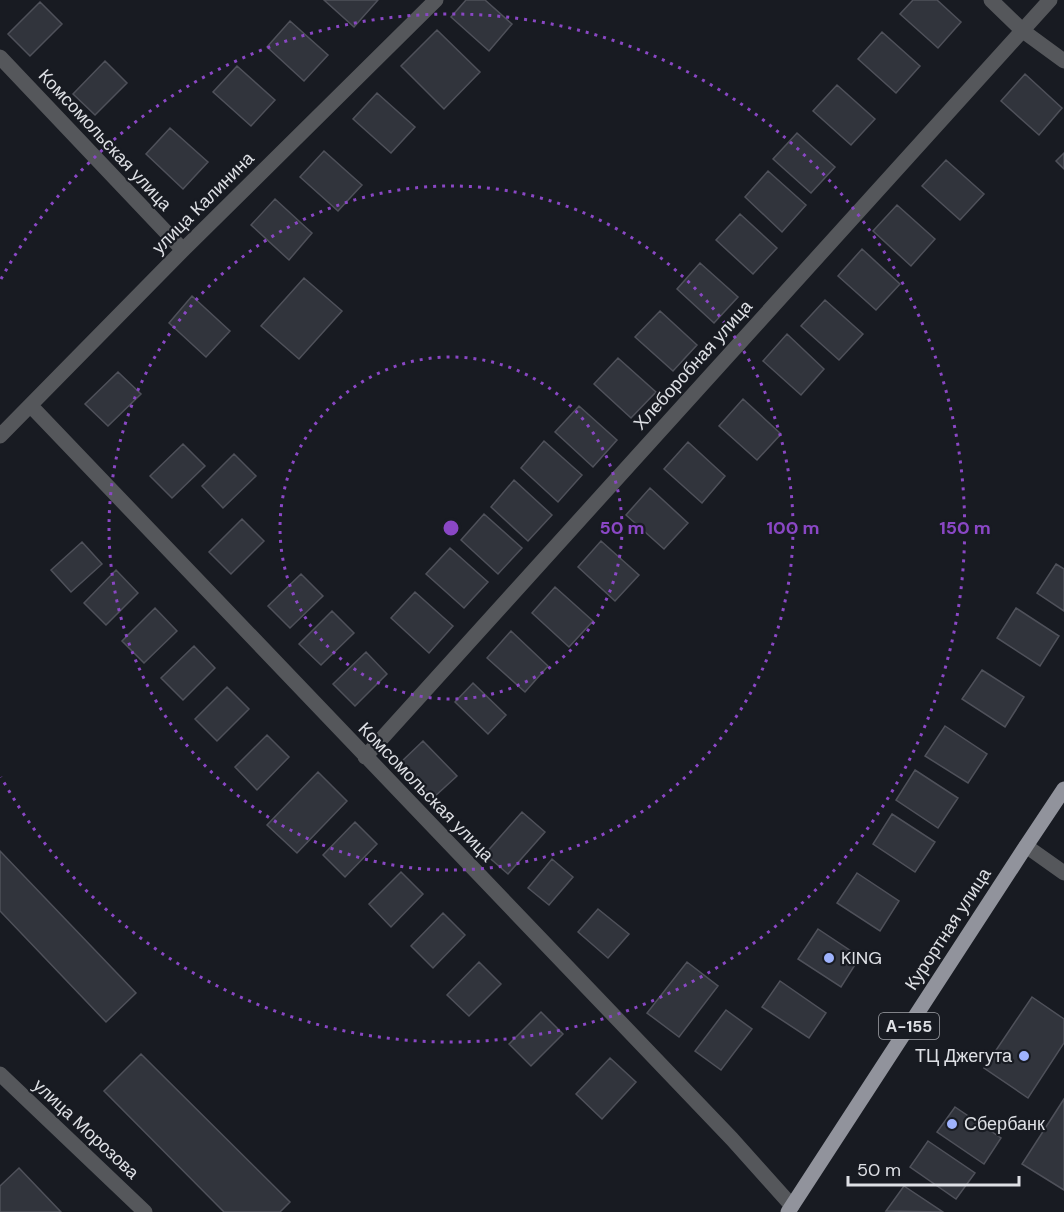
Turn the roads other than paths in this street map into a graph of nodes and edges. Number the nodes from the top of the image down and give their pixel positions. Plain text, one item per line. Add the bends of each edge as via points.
1 (436, 0) edge
2 (991, 0) edge
3 (1050, 0) edge
4 (1023, 30) junction
5 (0, 57) edge
6 (1064, 61) edge
7 (183, 250) junction
8 (30, 406) junction
9 (0, 436) edge
10 (365, 757) junction
11 (1064, 789) edge
12 (1026, 846) junction
13 (1064, 873) edge
14 (0, 1074) edge
15 (790, 1209) edge
16 (145, 1212) edge

1 - 7 street, улица Калинина
2 - 4 street
3 - 4 street, Хлеборобная улица
4 - 6 street
4 - 10 street, Хлеборобная улица
5 - 7 street, Комсомольская улица
7 - 8 street, улица Калинина
8 - 9 street, улица Калинина
8 - 10 street, Комсомольская улица
10 - 15 street, Комсомольская улица via 724,1130
11 - 12 main road, Курортная улица / А-155
12 - 13 street
12 - 15 main road, Курортная улица / А-155
14 - 16 street, улица Морозова

